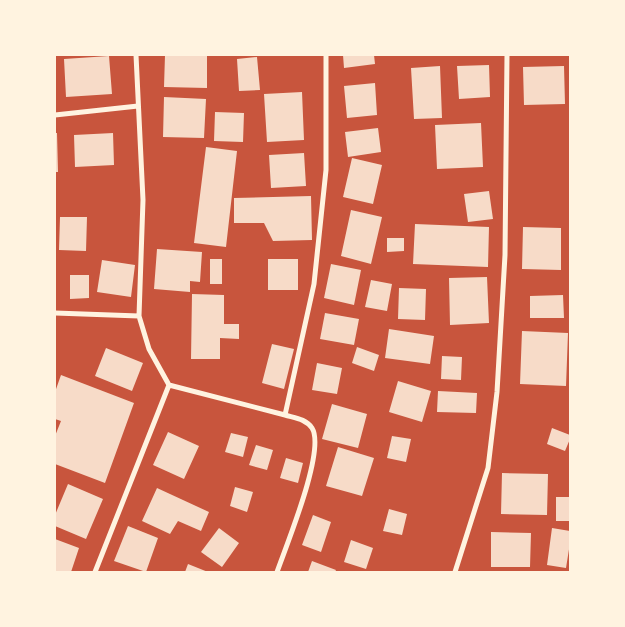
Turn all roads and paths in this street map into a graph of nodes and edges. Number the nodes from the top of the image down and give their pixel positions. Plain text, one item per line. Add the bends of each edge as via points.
1 (136, 55) edge
2 (326, 55) edge
3 (506, 55) edge
4 (138, 106) junction
5 (55, 115) edge
6 (55, 313) edge
7 (139, 316) junction
8 (170, 384) junction
9 (285, 415) junction
10 (95, 572) edge
11 (277, 572) edge
12 (455, 572) edge

1 - 4 street
2 - 9 street via 326,170 314,284
3 - 12 street via 506,255 497,392 488,468
4 - 5 street
4 - 7 street via 143,200
6 - 7 street
7 - 8 street via 149,349
8 - 9 street
8 - 10 street
9 - 11 street via 306,421 313,429 315,452

